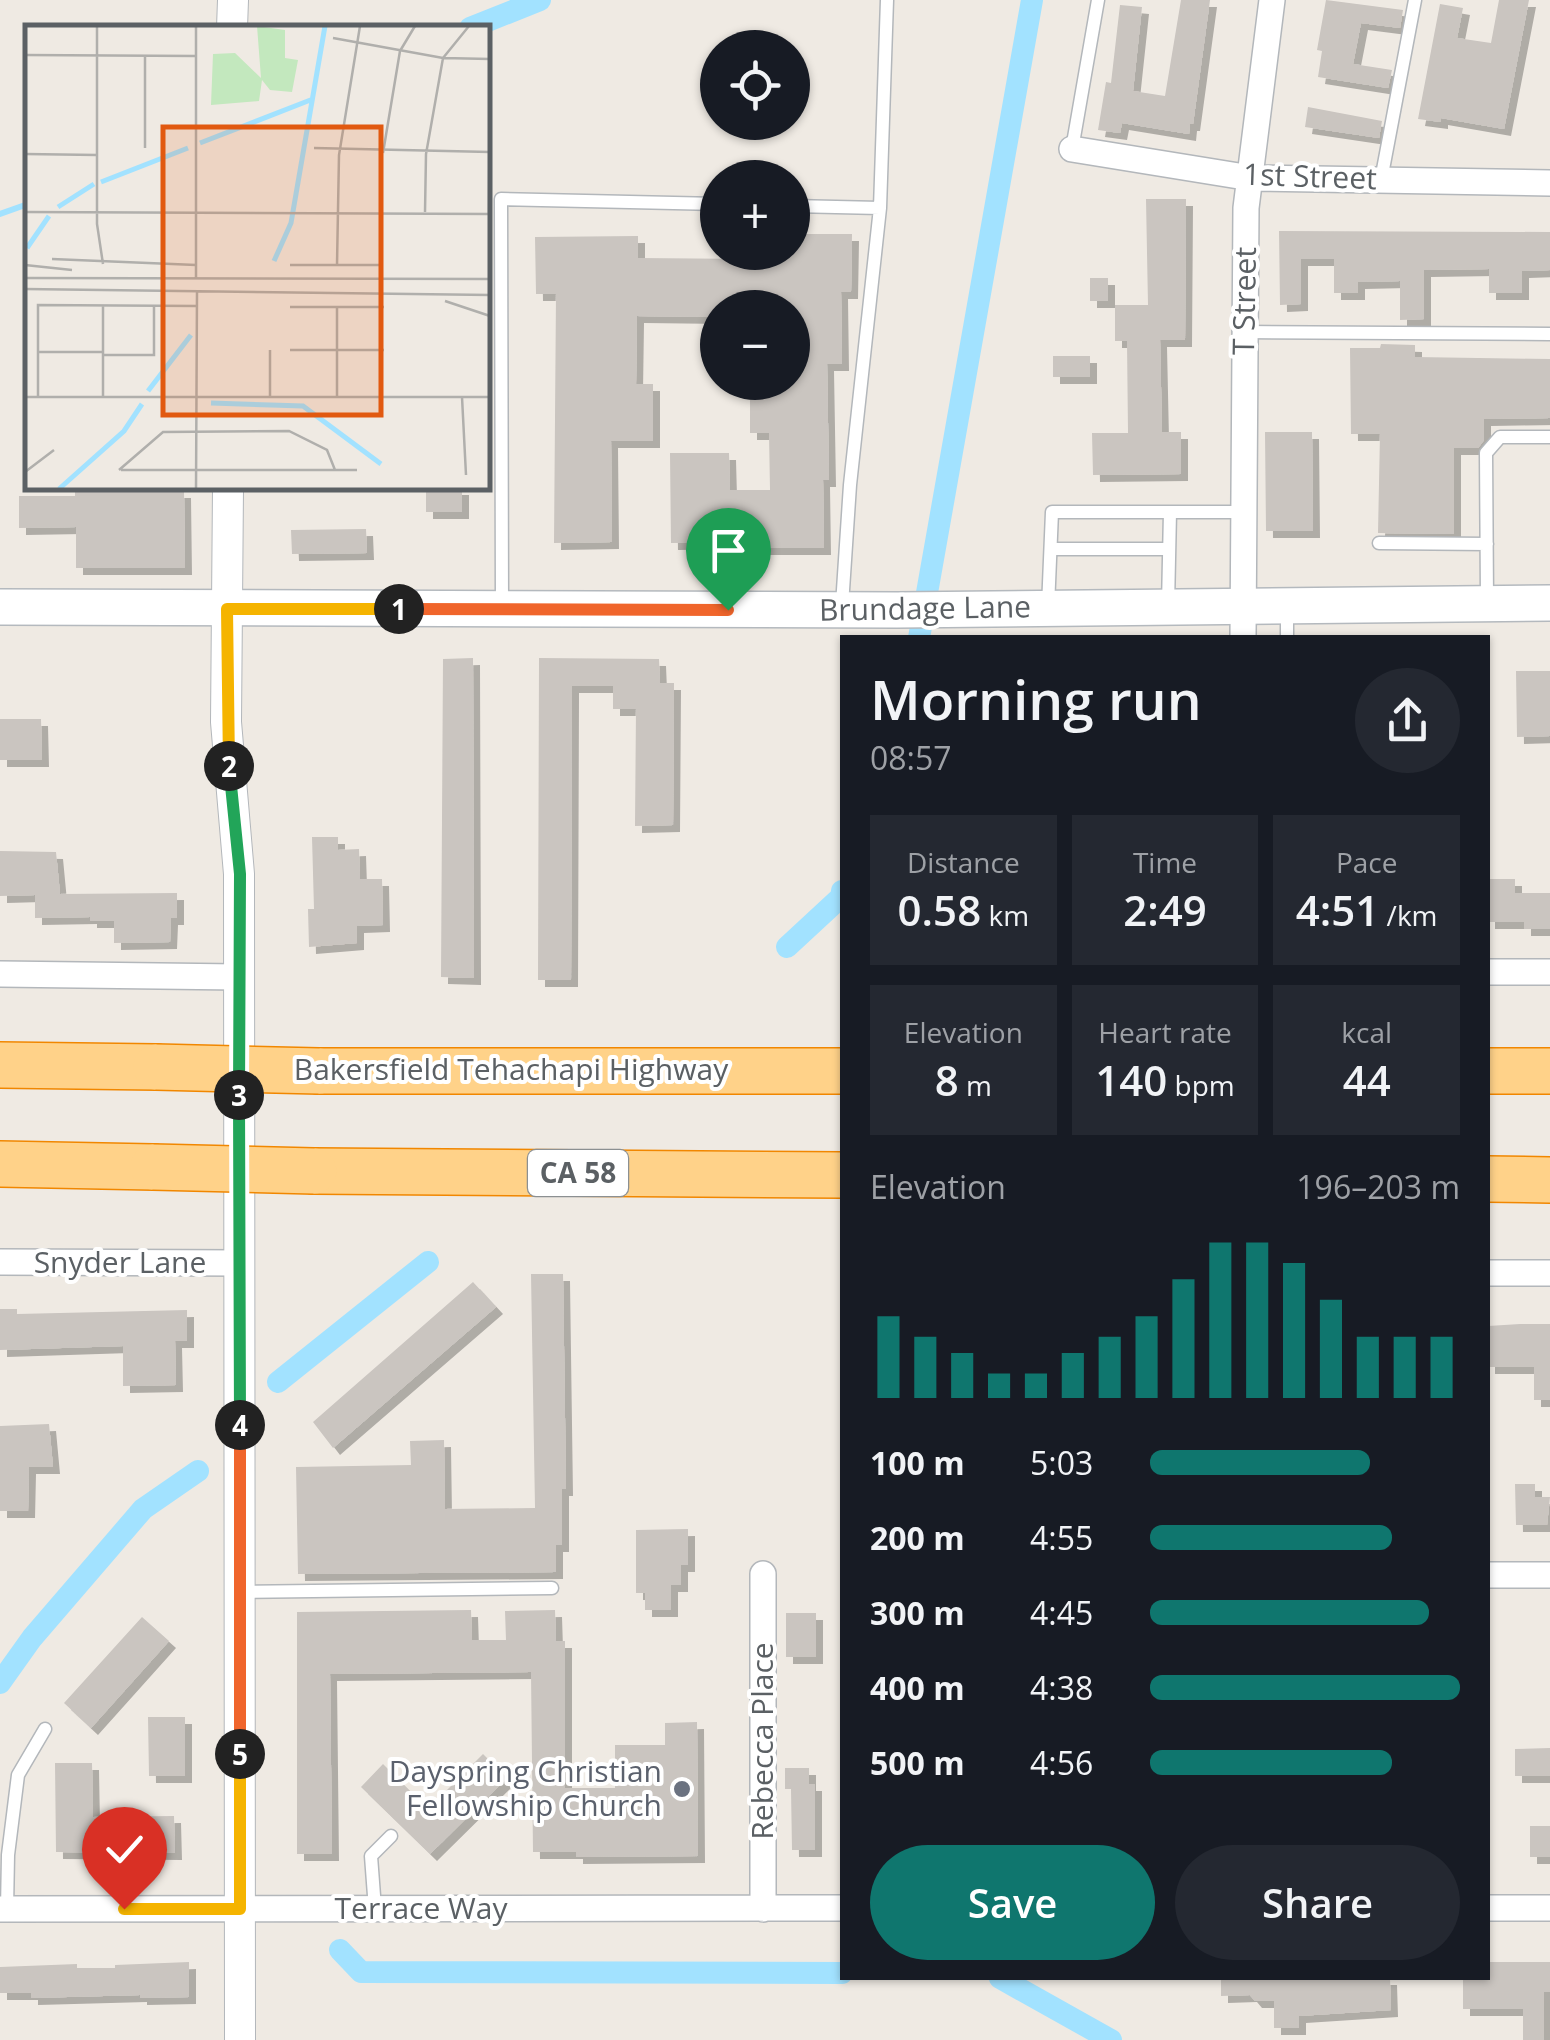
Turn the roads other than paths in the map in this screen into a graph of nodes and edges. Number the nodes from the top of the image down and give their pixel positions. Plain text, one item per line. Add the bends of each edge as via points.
1 (887, 0) edge
2 (1098, 0) edge
3 (1272, 0) edge
4 (1415, 0) edge
5 (1072, 148) joint
6 (1251, 178) junction
7 (1381, 180) junction
8 (1550, 183) edge
9 (700, 204) edge
10 (810, 206) edge
11 (880, 208) junction
12 (1244, 332) junction
13 (1550, 334) edge
14 (1550, 437) edge
15 (228, 490) edge
16 (1170, 512) junction
17 (1244, 512) junction
18 (1379, 544) dead end
19 (1487, 544) junction
20 (1050, 548) junction
21 (1169, 548) junction
22 (1487, 603) junction
23 (1550, 603) edge
24 (1168, 606) junction
25 (0, 607) edge
26 (1048, 607) junction
27 (227, 609) junction
28 (502, 609) junction
29 (842, 610) junction
30 (1243, 621) edge
31 (1287, 621) edge
32 (1490, 972) edge
33 (1550, 972) edge
34 (0, 974) edge
35 (238, 976) junction
36 (0, 1066) edge
37 (840, 1070) edge
38 (1490, 1070) edge
39 (1550, 1070) edge
40 (0, 1164) edge
41 (840, 1175) edge
42 (1490, 1180) edge
43 (1550, 1180) edge
44 (0, 1262) edge
45 (241, 1263) junction
46 (1490, 1274) edge
47 (1550, 1274) edge
48 (763, 1574) dead end
49 (1490, 1575) edge
50 (1550, 1575) edge
51 (552, 1588) dead end
52 (240, 1592) junction
53 (45, 1729) dead end
54 (391, 1836) dead end
55 (375, 1908) junction
56 (763, 1908) junction
57 (840, 1908) edge
58 (1490, 1908) edge
59 (1550, 1908) edge
60 (4, 1909) edge
61 (240, 1909) junction
62 (240, 2040) edge

1 - 11 lane
2 - 5 lane
3 - 6 street, T Street
4 - 7 lane
5 - 6 street, 1st Street
6 - 7 street, 1st Street
6 - 12 street, T Street
7 - 8 street, 1st Street
9 - 28 lane via 501,199
10 - 11 lane
11 - 29 lane
12 - 13 lane
12 - 17 street, T Street
14 - 19 lane via 1500,437 1491,444
15 - 27 street
16 - 17 lane
16 - 20 lane via 1052,512
16 - 21 lane
17 - 30 street, T Street
18 - 19 lane
19 - 22 lane
20 - 21 lane
20 - 26 lane
21 - 24 lane
22 - 23 main road, Brundage Lane
22 - 31 main road, Brundage Lane
24 - 26 main road, Brundage Lane
24 - 30 main road, Brundage Lane
25 - 27 main road, Brundage Lane
26 - 29 main road, Brundage Lane
27 - 28 main road, Brundage Lane
27 - 35 street via 226,722 240,874
28 - 29 main road, Brundage Lane
30 - 31 main road, Brundage Lane
32 - 33 street
34 - 35 street
35 - 45 street
36 - 37 highway, Bakersfield Tehachapi Highway, bridge
38 - 39 highway
40 - 41 highway, CA 58, bridge
42 - 43 highway
44 - 45 street, Snyder Lane
45 - 52 street
46 - 47 street
48 - 56 street, Rebecca Place
49 - 50 street
51 - 52 lane
52 - 61 street
53 - 60 lane via 18,1776
54 - 55 lane via 371,1856
55 - 56 street, Terrace Way
55 - 61 street, Terrace Way
56 - 57 street, Terrace Way
58 - 59 street
60 - 61 street, Terrace Way
61 - 62 street

